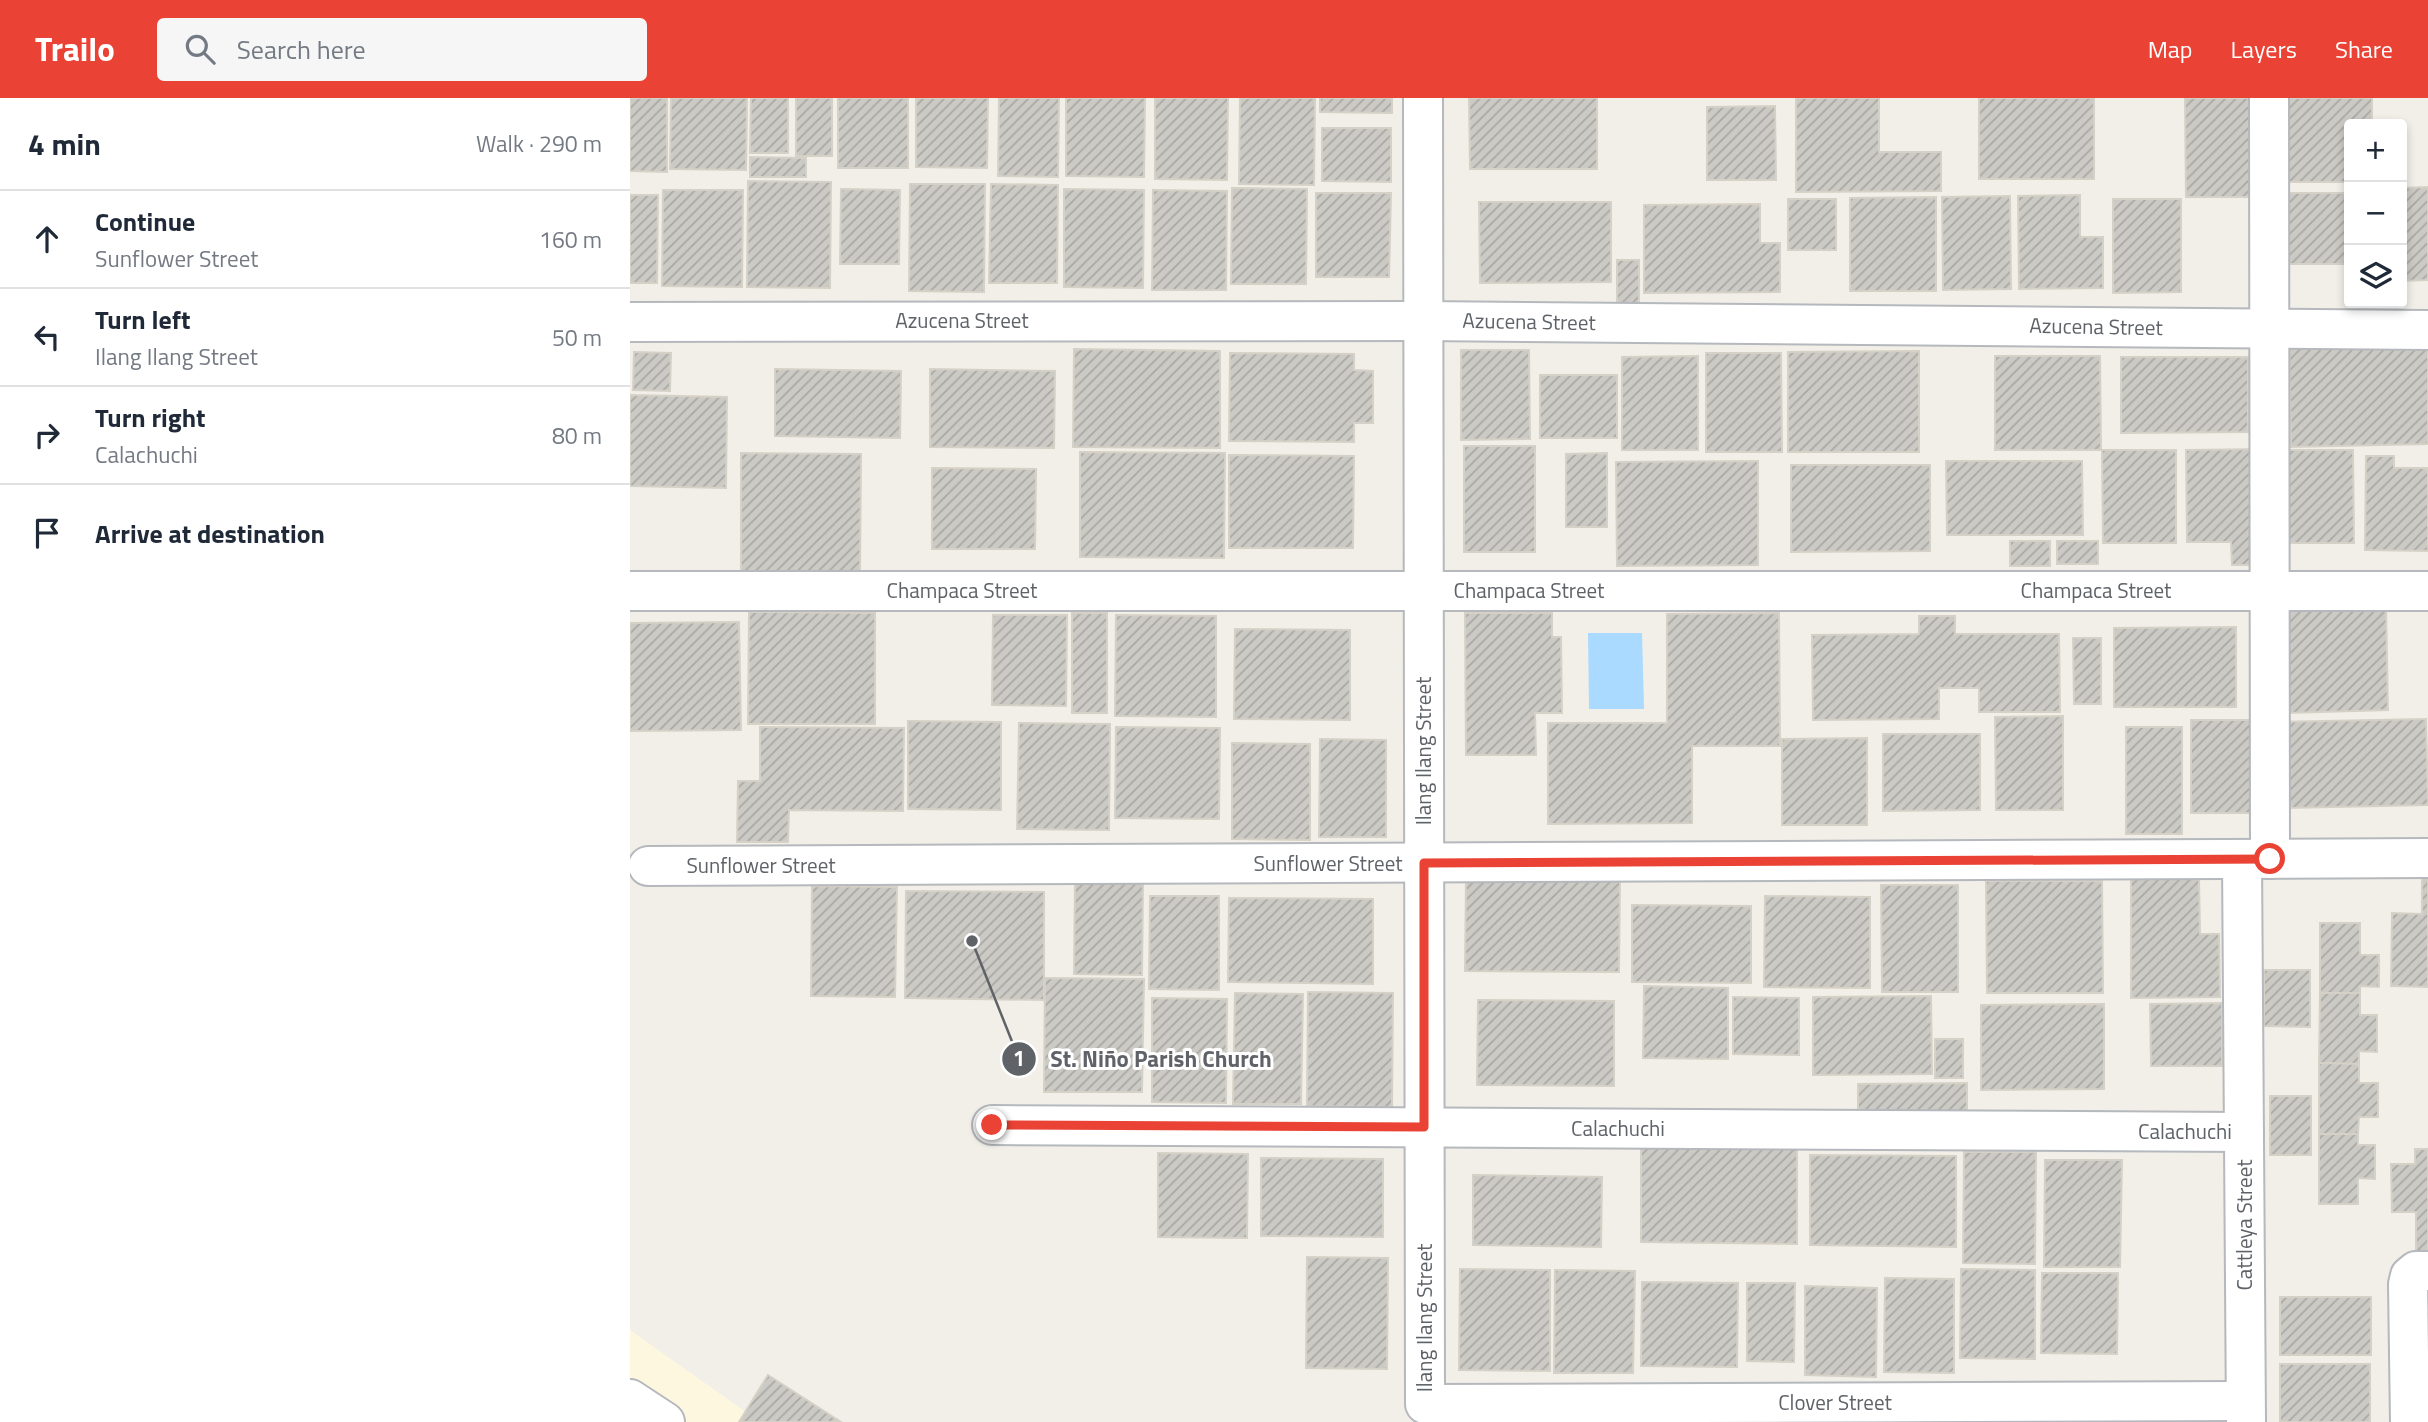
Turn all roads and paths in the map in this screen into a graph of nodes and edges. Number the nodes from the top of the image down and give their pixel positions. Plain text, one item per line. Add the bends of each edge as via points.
1 (1423, 98) edge
2 (2269, 98) edge
3 (1423, 321) junction
4 (630, 322) edge
5 (2270, 329) junction
6 (2428, 330) edge
7 (630, 592) edge
8 (1423, 592) junction
9 (2270, 592) junction
10 (2428, 592) edge
11 (2256, 859) junction
12 (2428, 859) edge
13 (1424, 863) junction
14 (648, 866) dead end
15 (992, 1125) dead end
16 (1424, 1127) junction
17 (2244, 1132) junction
18 (2428, 1271) edge
19 (630, 1399) edge
20 (1424, 1404) joint
21 (2246, 1412) edge
22 (665, 1422) edge
23 (2410, 1422) edge

1 - 3 street, Ilang Ilang Street
2 - 5 street, Cattleya Street
3 - 4 street, Azucena Street
3 - 5 street, Azucena Street
3 - 8 street, Ilang Ilang Street
5 - 6 street, Azucena Street
5 - 9 street, Cattleya Street
7 - 8 street, Champaca Street
8 - 9 street, Champaca Street
8 - 13 street, Ilang Ilang Street
9 - 10 street, Champaca Street
9 - 11 street, Cattleya Street
11 - 12 street, Sunflower Street
11 - 13 street, Sunflower Street
11 - 17 street, Cattleya Street
13 - 14 street, Sunflower Street
13 - 16 street, Ilang Ilang Street
15 - 16 street, Calachuchi
16 - 17 street, Calachuchi
16 - 20 street, Ilang Ilang Street
17 - 21 street, Cattleya Street
18 - 23 street via 2416,1271 2409,1284
19 - 22 street
20 - 21 street, Clover Street

